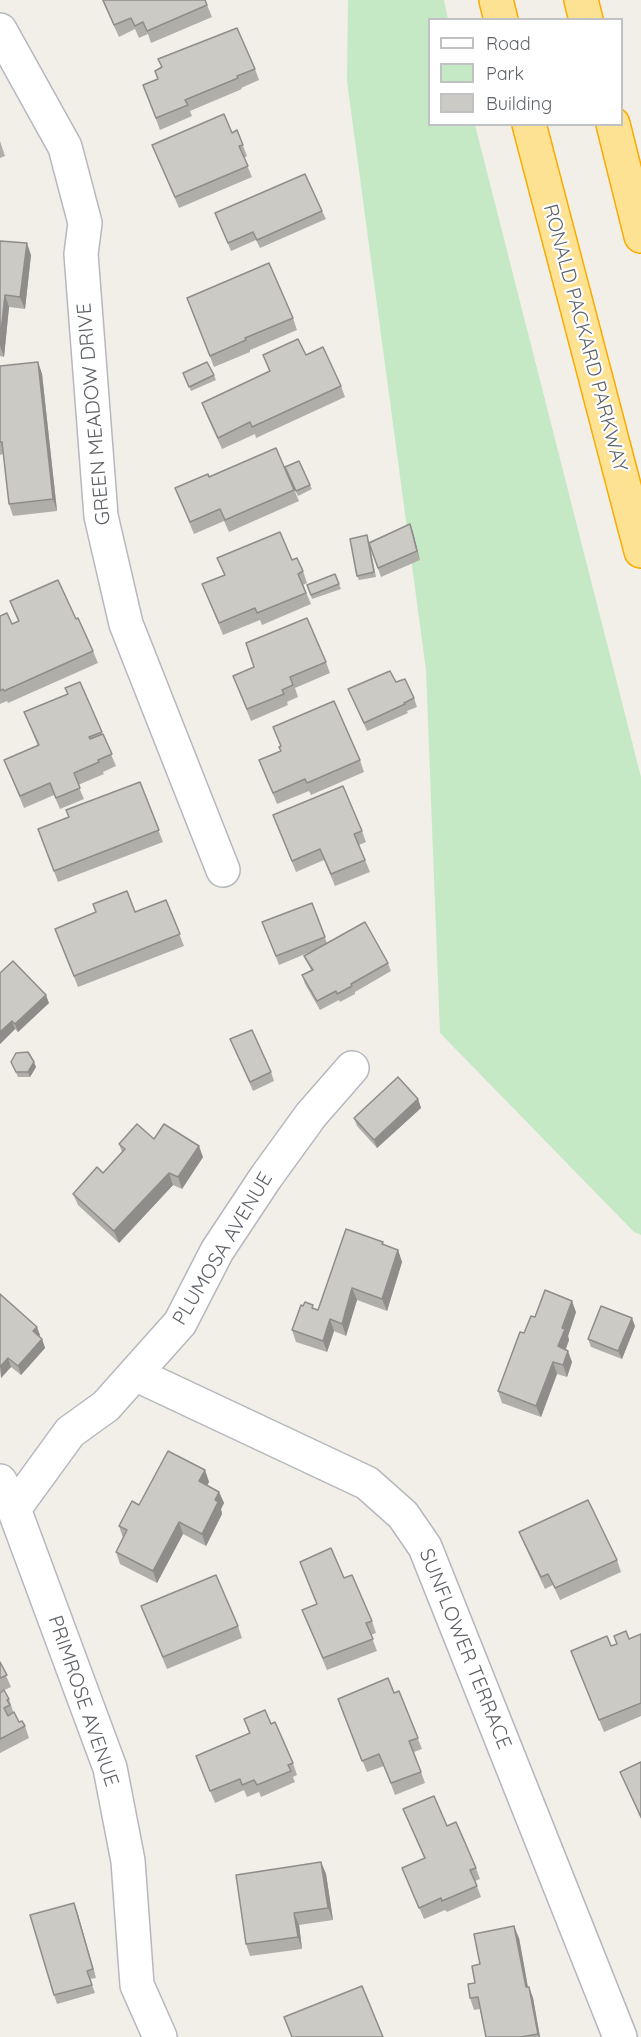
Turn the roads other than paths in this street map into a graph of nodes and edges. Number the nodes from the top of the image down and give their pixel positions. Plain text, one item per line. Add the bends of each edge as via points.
1 (496, 0) edge
2 (581, 0) edge
3 (500, 18) edge
4 (586, 18) edge
5 (0, 30) edge
6 (530, 126) edge
7 (614, 126) edge
8 (641, 236) edge
9 (641, 551) edge
10 (223, 870) dead end
11 (352, 1068) dead end
12 (135, 1374) junction
13 (7, 1495) edge
14 (160, 2037) edge
15 (620, 2037) edge

1 - 3 highway
2 - 4 highway
5 - 10 street, GREEN MEADOW DRIVE via 65,147 85,223 81,254 100,516 126,624
6 - 9 highway, RONALD PACKARD PARKWAY
7 - 8 highway
11 - 12 street, PLUMOSA AVENUE via 266,1177 217,1251 180,1323
12 - 13 street, PLUMOSA AVENUE via 106,1406 70,1432
12 - 15 street, SUNFLOWER TERRACE via 367,1484 403,1515 425,1547
13 - 14 street, PRIMROSE AVENUE via 110,1768 128,1861 137,1985

